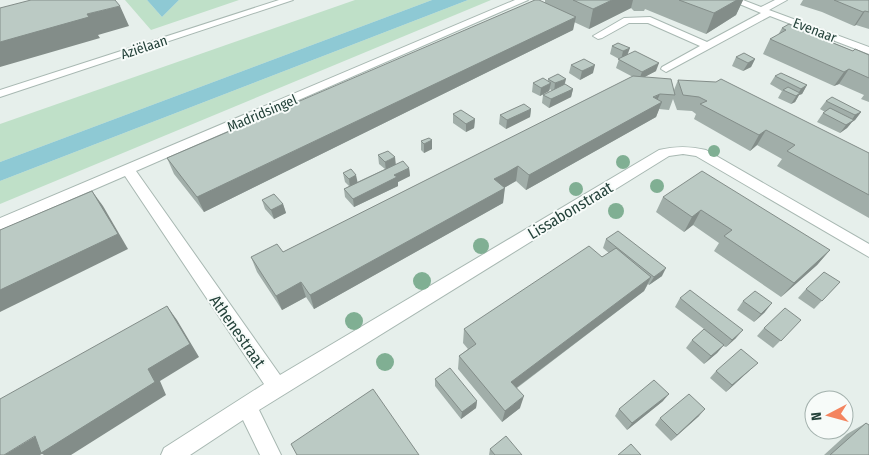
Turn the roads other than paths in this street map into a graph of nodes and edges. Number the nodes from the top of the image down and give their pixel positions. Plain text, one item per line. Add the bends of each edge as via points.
1 (288, 0) edge
2 (523, 0) edge
3 (735, 0) edge
4 (782, 0) edge
5 (766, 11) junction
6 (598, 36) dead end
7 (707, 46) junction
8 (869, 51) edge
9 (666, 70) dead end
10 (0, 94) edge
11 (128, 170) junction
12 (0, 224) edge
13 (869, 251) edge
14 (277, 387) junction
15 (247, 406) junction
16 (171, 455) edge
17 (271, 455) edge

1 - 10 street, Aziëlaan
2 - 11 street, Madridsingel
3 - 5 street, Evenaar
4 - 5 street, Evenaar
5 - 7 street
5 - 8 street, Evenaar
6 - 7 street via 627,20 650,20
7 - 9 street
11 - 12 street, Madridsingel
11 - 14 street, Athenestraat
13 - 14 street, Lissabonstraat via 701,153 676,150 664,154
14 - 15 street
15 - 16 street
15 - 17 street

